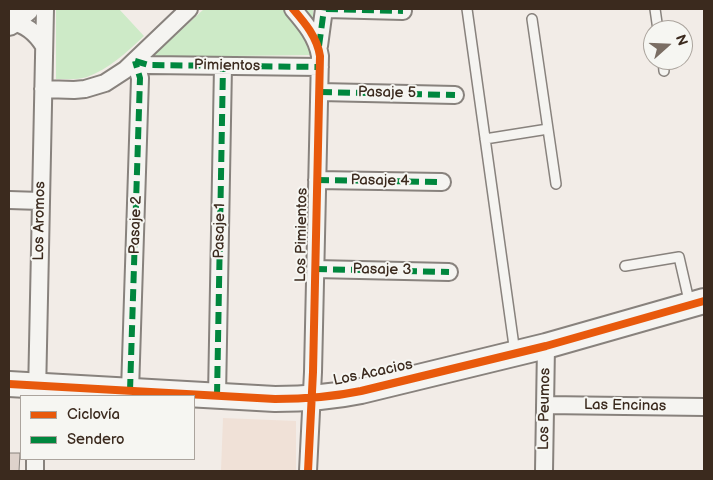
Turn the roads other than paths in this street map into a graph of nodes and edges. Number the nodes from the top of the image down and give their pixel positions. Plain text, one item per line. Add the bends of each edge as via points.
1 (45, 9) edge
2 (190, 9) edge
3 (293, 9) edge
4 (325, 9) edge
5 (467, 9) edge
6 (403, 11) dead end
7 (15, 18) edge
8 (532, 19) dead end
9 (44, 46) junction
10 (319, 46) junction
11 (136, 61) junction
12 (223, 66) junction
13 (320, 67) junction
14 (43, 89) junction
15 (320, 92) junction
16 (455, 95) dead end
17 (548, 129) junction
18 (485, 139) junction
19 (317, 180) junction
20 (442, 182) dead end
21 (556, 184) dead end
22 (9, 200) edge
23 (40, 201) junction
24 (625, 266) dead end
25 (315, 269) junction
26 (449, 272) dead end
27 (697, 303) edge
28 (546, 346) junction
29 (515, 354) junction
30 (9, 384) edge
31 (37, 391) edge
32 (130, 391) junction
33 (217, 396) junction
34 (311, 398) junction
35 (545, 406) junction
36 (704, 407) edge
37 (308, 471) edge
38 (544, 471) edge

1 - 9 street, Los Aromos
2 - 11 street
3 - 10 street, Los Pimientos
4 - 6 street
4 - 10 street, Los Pimientos
5 - 18 lane
7 - 9 street
8 - 17 lane
9 - 14 street, Los Aromos
10 - 13 street, Los Pimientos
11 - 12 street, Pimientos via 149,65
11 - 14 street via 105,83 74,90
11 - 32 street, Pasaje 2 via 140,78
12 - 13 street, Pimientos
12 - 33 street, Pasaje 1
13 - 15 street, Los Pimientos
14 - 23 street, Los Aromos
15 - 16 street, Pasaje 5
15 - 19 street, Los Pimientos
17 - 18 lane
17 - 21 lane
18 - 29 lane
19 - 20 street, Pasaje 4
19 - 25 street, Los Pimientos
22 - 23 street
23 - 31 street, Los Aromos
24 - 27 lane via 679,257
25 - 26 street, Pasaje 3
25 - 34 street, Los Pimientos
27 - 28 street, Los Acacios
28 - 29 street, Los Acacios
28 - 35 street, Los Peumos
29 - 34 street, Los Acacios via 361,391
30 - 31 street, Los Acacios
31 - 32 street, Los Acacios
32 - 33 street, Los Acacios
33 - 34 street, Los Acacios
34 - 37 street, Los Pimientos
35 - 36 street, Las Encinas
35 - 38 street, Los Peumos

